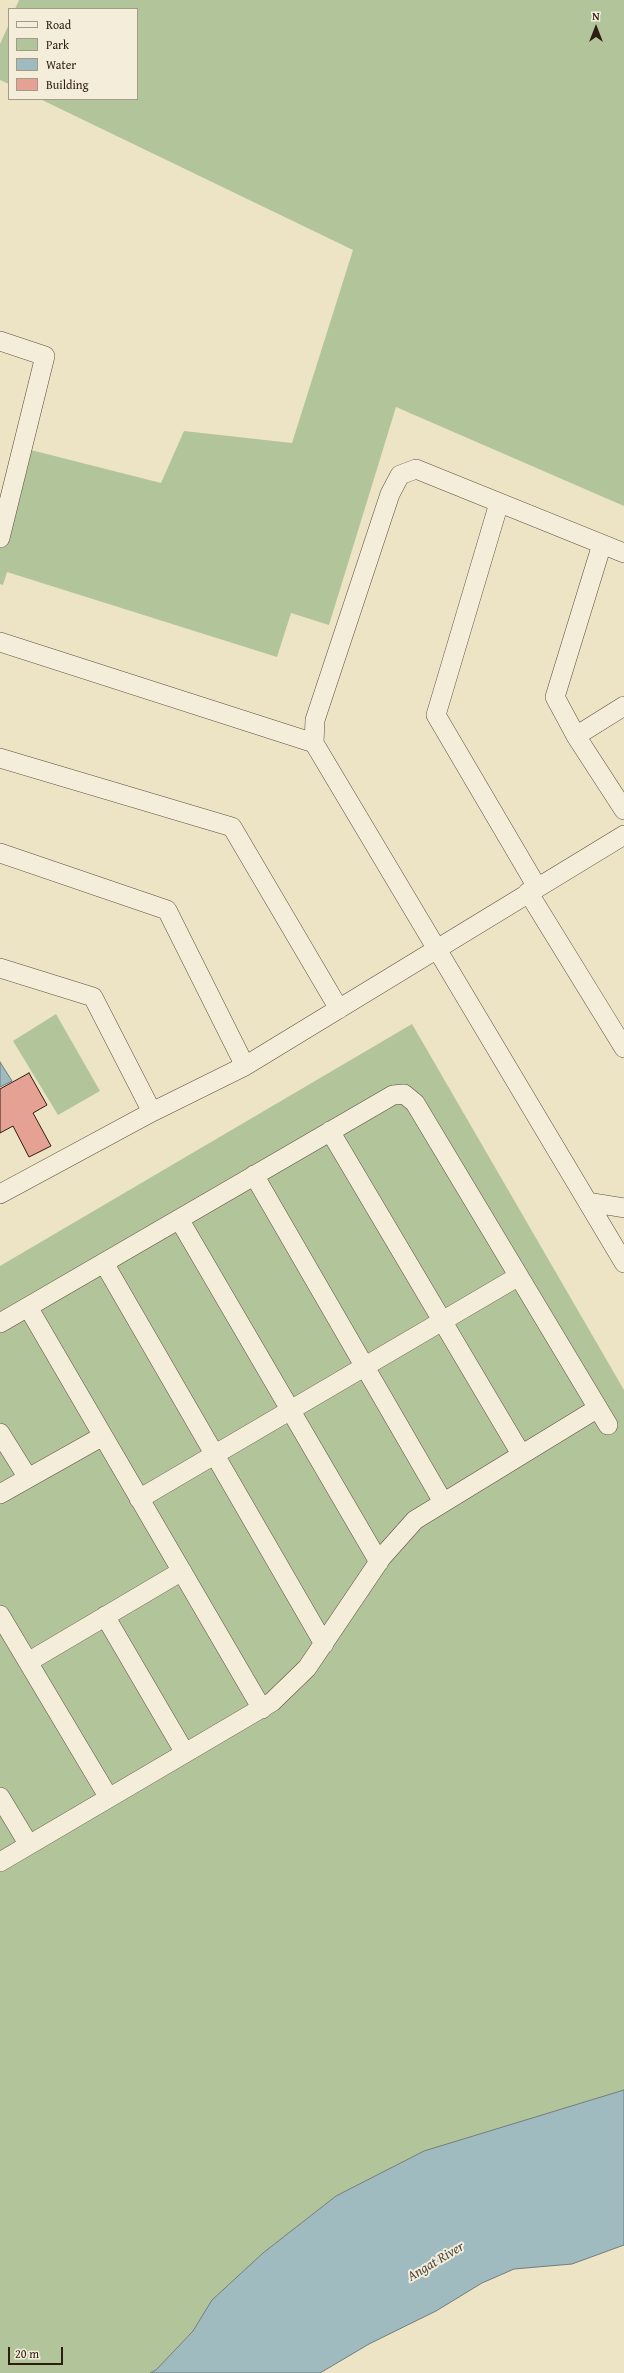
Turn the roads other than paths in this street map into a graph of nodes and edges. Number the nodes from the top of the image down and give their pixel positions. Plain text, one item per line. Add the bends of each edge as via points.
1 (0, 341) edge
2 (499, 503) junction
3 (0, 538) edge
4 (602, 544) junction
5 (624, 553) edge
6 (0, 642) edge
7 (624, 706) edge
8 (576, 736) junction
9 (314, 743) junction
10 (0, 758) edge
11 (624, 810) edge
12 (624, 835) edge
13 (0, 853) edge
14 (533, 889) junction
15 (436, 951) junction
16 (0, 968) edge
17 (339, 1009) junction
18 (624, 1048) edge
19 (246, 1066) junction
20 (152, 1112) junction
21 (330, 1131) junction
22 (254, 1175) junction
23 (0, 1194) edge
24 (588, 1202) junction
25 (624, 1208) edge
26 (179, 1219) junction
27 (104, 1263) junction
28 (624, 1263) edge
29 (519, 1276) junction
30 (28, 1307) junction
31 (442, 1321) junction
32 (0, 1323) edge
33 (365, 1367) junction
34 (598, 1408) junction
35 (290, 1410) junction
36 (608, 1425) dead end
37 (0, 1432) edge
38 (103, 1436) junction
39 (521, 1454) junction
40 (214, 1455) junction
41 (28, 1478) junction
42 (0, 1494) edge
43 (139, 1499) junction
44 (443, 1502) junction
45 (379, 1562) junction
46 (182, 1571) junction
47 (0, 1615) edge
48 (105, 1616) junction
49 (324, 1644) junction
50 (28, 1662) junction
51 (262, 1709) junction
52 (185, 1753) junction
53 (0, 1797) edge
54 (109, 1798) junction
55 (29, 1845) junction
56 (0, 1862) edge

1 - 3 street via 45,356
2 - 4 street
2 - 9 street via 416,470 400,475 390,494 315,720
2 - 14 street via 436,715
4 - 5 street
4 - 8 street via 555,696
6 - 9 street
7 - 8 street
8 - 11 street
9 - 15 street
10 - 17 street via 232,827
12 - 14 street
13 - 19 street via 167,910
14 - 15 street
14 - 18 street
15 - 17 street
15 - 24 street
16 - 20 street via 93,997
17 - 19 street
19 - 20 street
20 - 23 street
21 - 22 street
21 - 29 street via 393,1094 404,1094 411,1098
21 - 31 street
22 - 26 street
22 - 33 street
24 - 25 street
24 - 28 street
26 - 27 street
26 - 35 street
27 - 30 street
27 - 40 street
29 - 31 street
29 - 34 street
30 - 32 street
30 - 38 street
31 - 33 street
31 - 39 street
33 - 35 street
33 - 44 street
34 - 36 street
34 - 39 street
35 - 40 street
35 - 45 street
37 - 41 street
38 - 41 street
38 - 43 street
39 - 44 street
40 - 43 street
40 - 49 street
41 - 42 street
43 - 46 street
44 - 45 street via 415,1520
45 - 49 street
46 - 48 street
46 - 51 street
47 - 50 street
48 - 50 street
48 - 52 street
49 - 51 street via 295,1682
50 - 54 street
51 - 52 street
52 - 54 street
53 - 55 street
54 - 55 street
55 - 56 street

